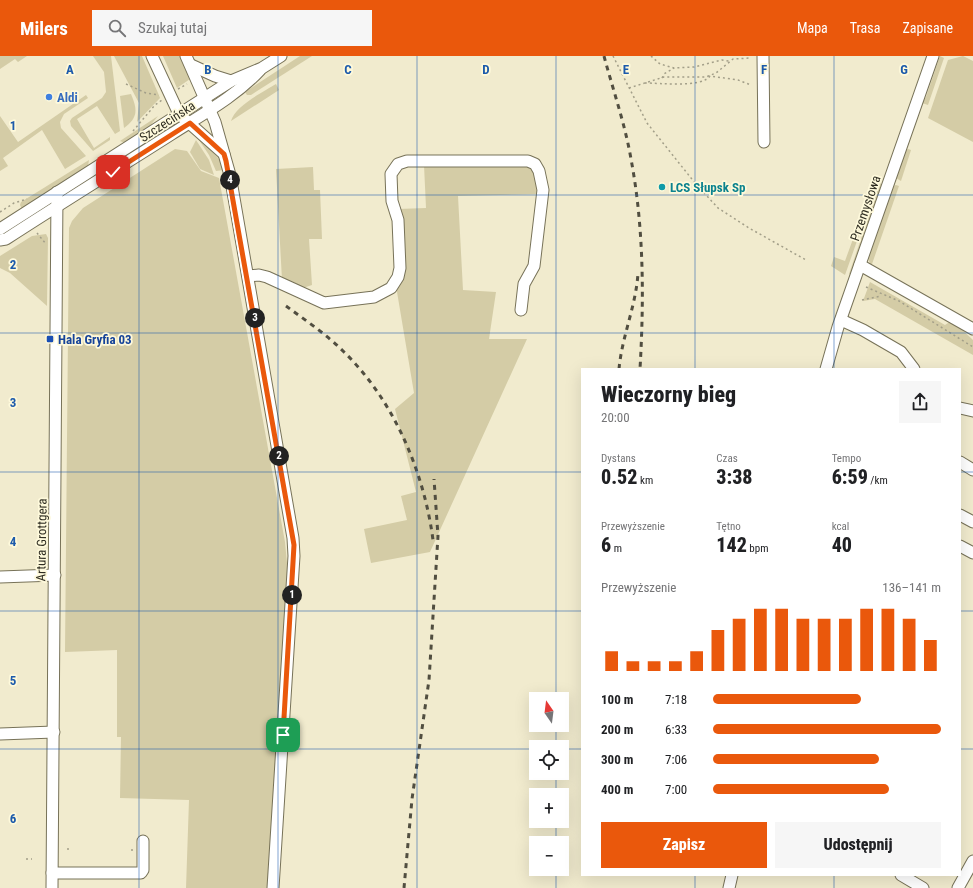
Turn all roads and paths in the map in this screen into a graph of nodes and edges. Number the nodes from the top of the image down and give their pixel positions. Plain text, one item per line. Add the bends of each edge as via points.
1 (152, 56) edge
2 (281, 56) edge
3 (613, 56) edge
4 (651, 56) edge
5 (736, 56) edge
6 (763, 56) edge
7 (933, 56) edge
8 (750, 58) dead end
9 (733, 59) junction
10 (188, 60) edge
11 (729, 61) junction
12 (262, 68) junction
13 (674, 68) junction
14 (710, 76) junction
15 (196, 78) junction
16 (662, 78) junction
17 (232, 81) junction
18 (643, 83) junction
19 (126, 84) dead end
20 (750, 85) dead end
21 (629, 88) junction
22 (165, 98) junction
23 (204, 98) junction
24 (210, 110) junction
25 (179, 114) junction
26 (190, 123) junction
27 (130, 133) dead end
28 (764, 142) dead end
29 (224, 154) junction
30 (57, 192) junction
31 (31, 197) dead end
32 (58, 207) junction
33 (0, 212) edge
34 (0, 229) edge
35 (37, 233) dead end
36 (0, 240) edge
37 (47, 245) dead end
38 (806, 260) dead end
39 (860, 265) junction
40 (248, 276) junction
41 (866, 287) dead end
42 (882, 295) junction
43 (862, 300) dead end
44 (521, 310) dead end
45 (841, 320) junction
46 (973, 329) edge
47 (973, 347) edge
48 (826, 368) edge
49 (913, 368) edge
50 (961, 408) edge
51 (973, 411) edge
52 (961, 463) edge
53 (973, 470) edge
54 (961, 516) edge
55 (973, 522) edge
56 (961, 547) edge
57 (973, 553) edge
58 (55, 575) junction
59 (0, 577) edge
60 (54, 732) junction
61 (0, 734) edge
62 (144, 841) dead end
63 (26, 859) dead end
64 (32, 859) dead end
65 (973, 861) edge
66 (52, 873) junction
67 (732, 876) edge
68 (902, 876) edge
69 (52, 888) edge
70 (273, 888) edge
71 (729, 888) edge
72 (922, 888) edge
73 (958, 888) edge

1 - 22 street
2 - 12 street, Szczecińska
3 - 21 path
4 - 13 path via 660,64
5 - 9 path
6 - 28 street
7 - 39 street, Przemysłowa
8 - 9 path
9 - 11 path
10 - 15 street
10 - 17 street via 214,76
11 - 13 path
11 - 14 path
12 - 17 street, Szczecińska
12 - 24 street, Szczecińska via 246,85
13 - 16 path
14 - 16 path
14 - 18 path via 706,81 697,83
14 - 20 path via 738,80
15 - 22 path
15 - 23 street
16 - 18 path
17 - 23 street, Szczecińska
18 - 21 path
19 - 22 path
21 - 38 path via 642,116 653,131 718,208
22 - 25 street
22 - 27 path
23 - 24 street
23 - 25 street, Szczecińska
24 - 26 street, Szczecińska
24 - 29 street
25 - 26 street
25 - 30 street, Szczecińska
26 - 29 street
26 - 32 street, Szczecińska
29 - 40 street
30 - 32 street, Artura Grottgera
30 - 34 street, Szczecińska
31 - 33 path via 14,203
32 - 36 street, Szczecińska via 6,239
32 - 58 street, Artura Grottgera
35 - 37 path
39 - 45 street, Przemysłowa
39 - 46 street
40 - 44 street via 267,277 324,303 380,296 391,288 399,273 398,220 392,201 391,174 394,168 407,161 528,161 535,164 540,171 543,190 534,266 524,284
40 - 70 street via 294,551
41 - 42 path
42 - 43 path
42 - 47 path via 909,307
45 - 48 street, Przemysłowa
45 - 49 street via 901,352
50 - 51 street
52 - 53 street
54 - 55 street
56 - 57 street
58 - 59 street
58 - 60 street, Artura Grottgera
60 - 61 street
60 - 66 street, Artura Grottgera
62 - 66 street via 141,873
63 - 64 path
65 - 73 street
66 - 69 street, Artura Grottgera
67 - 71 street
68 - 72 street

